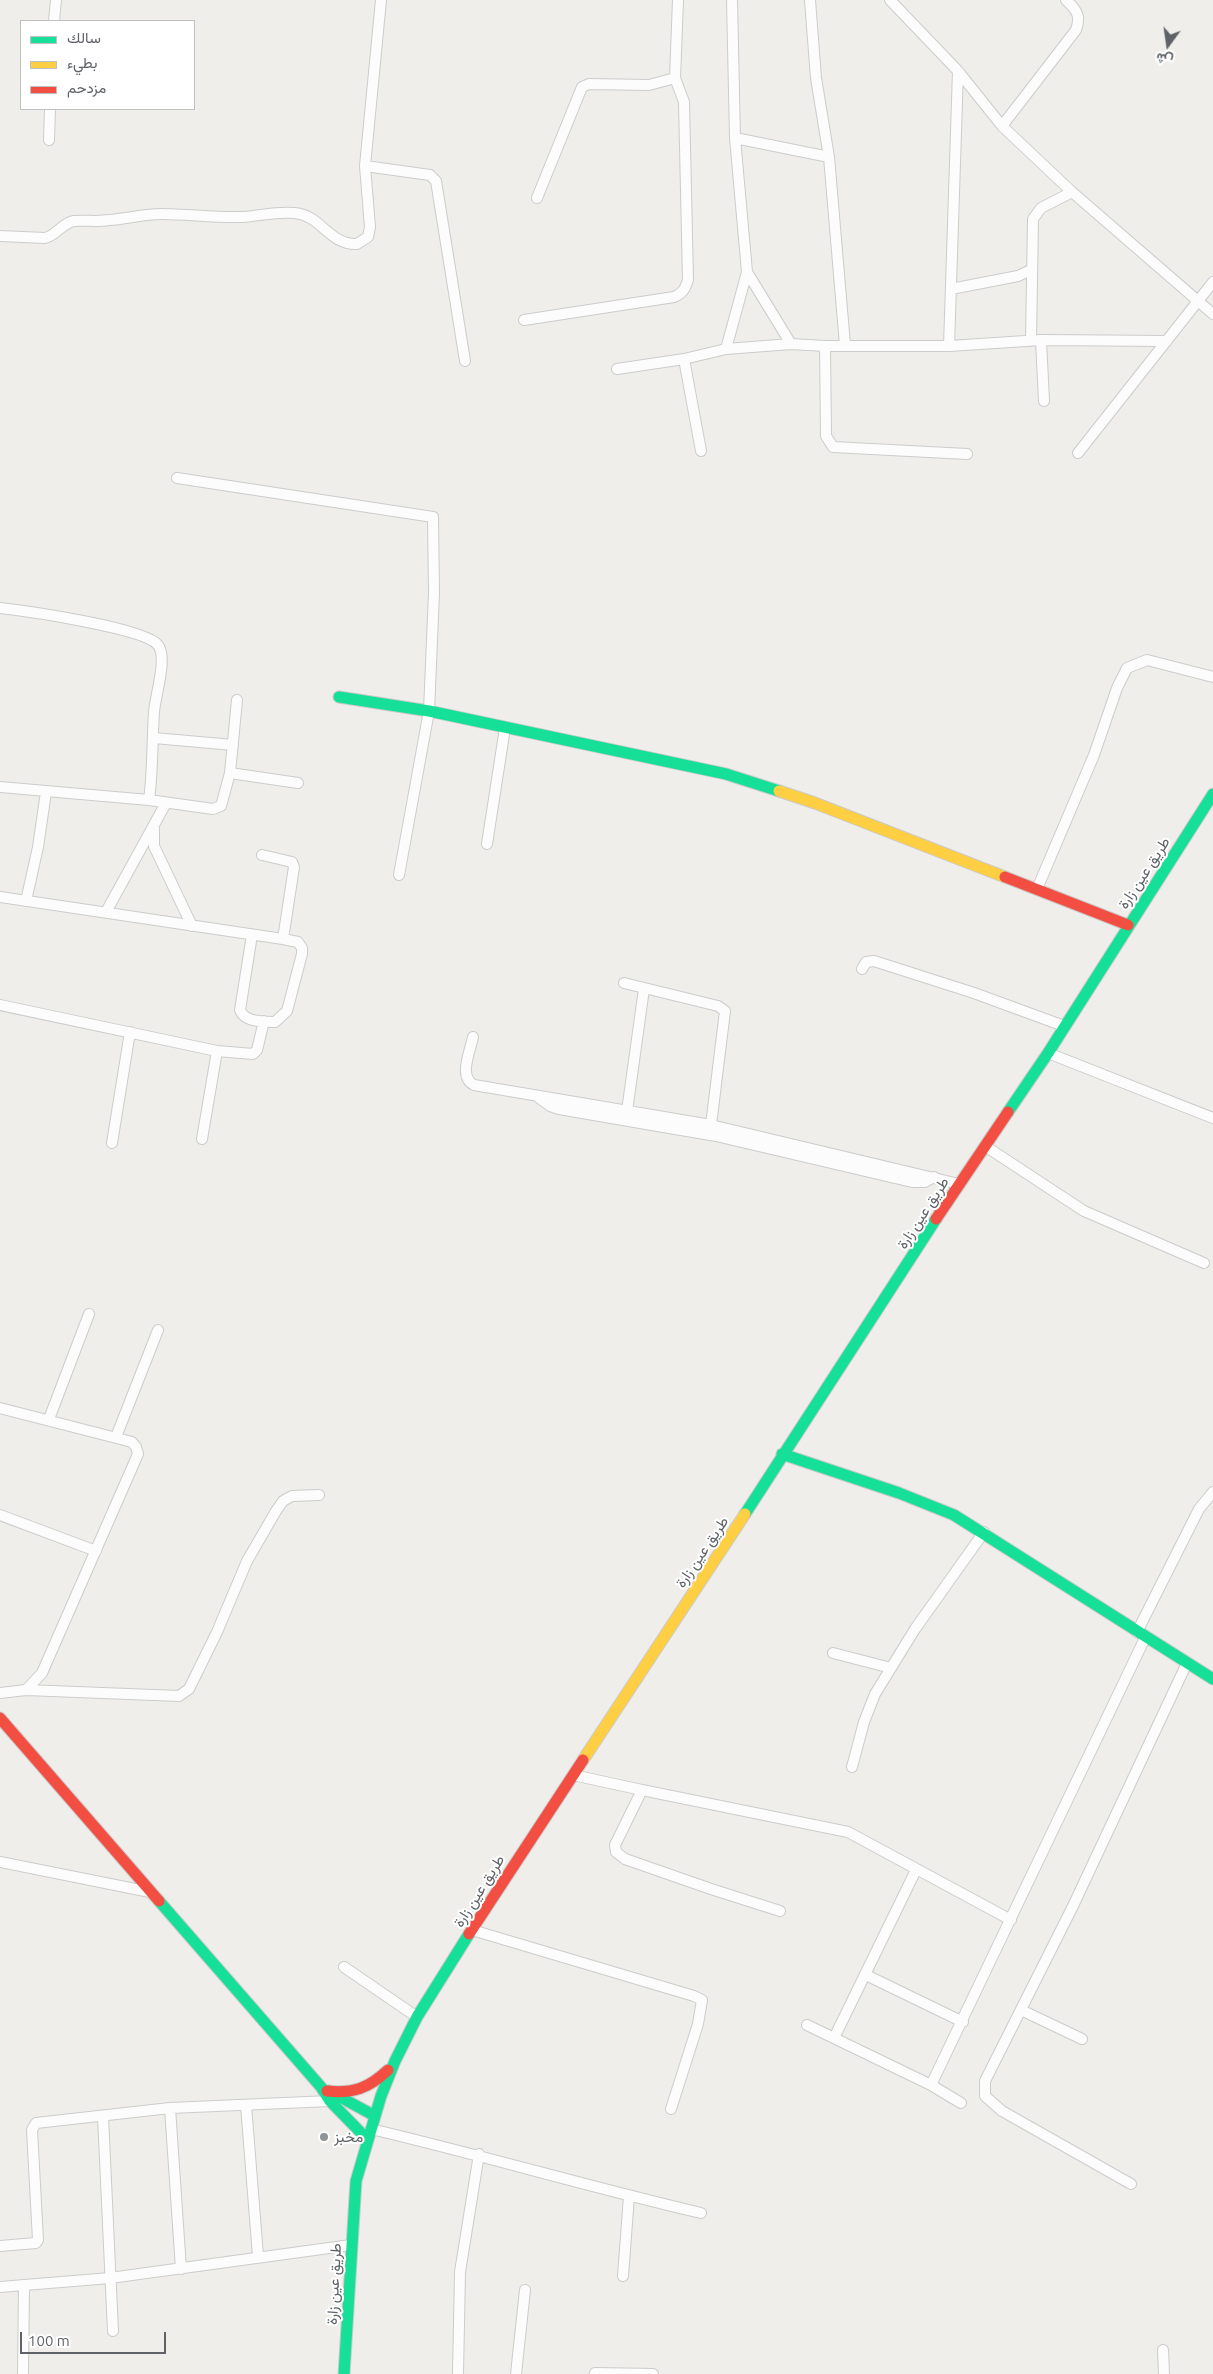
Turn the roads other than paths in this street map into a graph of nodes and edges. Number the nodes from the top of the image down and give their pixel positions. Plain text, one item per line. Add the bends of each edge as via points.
1 (56, 0) edge
2 (381, 0) edge
3 (678, 0) edge
4 (732, 0) edge
5 (810, 0) edge
6 (1066, 0) edge
7 (894, 2) edge
8 (54, 20) edge
9 (958, 71) junction
10 (675, 78) junction
11 (50, 110) edge
12 (1002, 126) junction
13 (736, 138) junction
14 (49, 140) dead end
15 (829, 157) junction
16 (365, 166) junction
17 (1072, 192) junction
18 (537, 198) dead end
19 (0, 236) edge
20 (1031, 270) junction
21 (747, 272) junction
22 (1213, 282) edge
23 (951, 289) junction
24 (1199, 303) junction
25 (1213, 314) edge
26 (524, 320) dead end
27 (1036, 340) junction
28 (1167, 342) junction
29 (791, 344) junction
30 (846, 345) junction
31 (825, 346) junction
32 (949, 346) junction
33 (726, 349) junction
34 (684, 359) junction
35 (465, 361) dead end
36 (616, 368) dead end
37 (1044, 401) dead end
38 (702, 452) dead end
39 (1078, 453) dead end
40 (967, 454) dead end
41 (177, 478) dead end
42 (0, 611) edge
43 (1213, 677) edge
44 (338, 697) dead end
45 (237, 700) dead end
46 (429, 711) junction
47 (505, 728) junction
48 (154, 738) junction
49 (233, 745) junction
50 (230, 773) junction
51 (298, 783) dead end
52 (0, 787) edge
53 (46, 792) junction
54 (1213, 794) edge
55 (149, 800) junction
56 (166, 803) junction
57 (1209, 809) edge
58 (154, 828) junction
59 (487, 844) dead end
60 (262, 855) dead end
61 (399, 875) dead end
62 (1037, 889) junction
63 (0, 897) edge
64 (26, 901) junction
65 (106, 912) junction
66 (192, 926) junction
67 (1128, 926) junction
68 (252, 934) junction
69 (283, 939) junction
70 (862, 968) dead end
71 (624, 983) dead end
72 (644, 989) junction
73 (0, 1005) edge
74 (264, 1021) junction
75 (1064, 1026) junction
76 (130, 1032) junction
77 (473, 1038) dead end
78 (217, 1051) junction
79 (1048, 1053) junction
80 (536, 1095) junction
81 (627, 1111) junction
82 (1213, 1118) edge
83 (711, 1124) junction
84 (202, 1139) dead end
85 (112, 1143) dead end
86 (985, 1146) junction
87 (934, 1178) junction
88 (959, 1184) junction
89 (1204, 1263) dead end
90 (89, 1314) dead end
91 (158, 1330) dead end
92 (0, 1408) edge
93 (49, 1419) junction
94 (116, 1437) junction
95 (782, 1454) junction
96 (1213, 1492) edge
97 (319, 1495) dead end
98 (0, 1515) edge
99 (984, 1532) junction
100 (96, 1551) junction
101 (1141, 1635) junction
102 (833, 1653) dead end
103 (1187, 1663) junction
104 (891, 1668) junction
105 (1213, 1679) edge
106 (26, 1690) junction
107 (0, 1693) edge
108 (0, 1718) edge
109 (852, 1767) dead end
110 (572, 1775) junction
111 (642, 1790) junction
112 (0, 1862) edge
113 (916, 1870) junction
114 (150, 1892) junction
115 (780, 1910) dead end
116 (1011, 1920) junction
117 (472, 1930) junction
118 (344, 1967) dead end
119 (866, 1975) junction
120 (1021, 2010) junction
121 (417, 2017) junction
122 (963, 2022) junction
123 (807, 2025) dead end
124 (834, 2038) junction
125 (1082, 2039) dead end
126 (395, 2061) junction
127 (931, 2085) junction
128 (326, 2093) junction
129 (961, 2103) dead end
130 (246, 2105) junction
131 (170, 2108) junction
132 (671, 2109) dead end
133 (374, 2116) junction
134 (103, 2117) junction
135 (369, 2134) junction
136 (479, 2154) junction
137 (1130, 2184) dead end
138 (629, 2196) junction
139 (700, 2213) dead end
140 (351, 2245) junction
141 (0, 2246) edge
142 (258, 2256) junction
143 (181, 2269) junction
144 (623, 2276) dead end
145 (110, 2278) junction
146 (24, 2285) junction
147 (0, 2287) edge
148 (525, 2290) dead end
149 (113, 2330) dead end
150 (1163, 2350) dead end
151 (595, 2373) edge
152 (23, 2374) edge
153 (344, 2374) edge
154 (458, 2374) edge
155 (516, 2374) edge
156 (652, 2374) edge
157 (1164, 2374) edge

1 - 8 street
2 - 16 street
3 - 10 street
4 - 13 street
5 - 15 street via 816,78
6 - 12 street via 1078,13 1076,30
7 - 9 street
9 - 12 street
9 - 23 street
10 - 18 street via 649,86 589,84 582,87
10 - 26 street via 684,102 688,280 682,293 674,297
11 - 14 street
12 - 17 street
13 - 15 street
13 - 21 street
15 - 30 street
16 - 19 street via 370,227 368,237 357,244 340,242 320,224 302,214 274,212 243,217 162,214 107,221 73,221 51,237
16 - 35 street via 430,175 436,181
17 - 20 street via 1041,208 1033,219
17 - 24 street
20 - 23 street via 1018,276
20 - 27 street
21 - 29 street
21 - 33 street
22 - 24 street
23 - 32 street
24 - 25 street
24 - 28 street
27 - 28 street
27 - 32 street
27 - 37 street
28 - 39 street
29 - 31 street
29 - 33 street
30 - 31 street
30 - 32 street
31 - 40 street via 826,436 832,447
33 - 34 street
34 - 36 street
34 - 38 street
41 - 46 street via 433,518 434,592
42 - 48 street via 66,617 142,636 158,645 161,653
43 - 62 street via 1146,660 1127,668
44 - 46 main road
45 - 49 street
46 - 47 main road
46 - 61 street
47 - 59 street
47 - 62 main road via 726,774
48 - 49 street
48 - 55 street
49 - 50 street
50 - 51 street
50 - 56 street via 221,806 213,809
52 - 53 street
53 - 55 street
53 - 64 street
54 - 57 main road, طريق عين زارة
55 - 56 street
56 - 58 street
57 - 67 main road, طريق عين زارة
58 - 65 street
58 - 66 street via 154,846
60 - 69 street via 288,860 294,867
62 - 67 main road
63 - 64 street
64 - 65 street
65 - 66 street
66 - 68 street
67 - 75 main road, طريق عين زارة
68 - 69 street
68 - 74 street via 240,1010 248,1019
69 - 74 street via 298,942 302,954 287,1011 275,1022
70 - 75 street via 866,962 874,961
71 - 72 street
72 - 81 street
72 - 83 street via 718,1006 725,1012
73 - 76 street
74 - 78 street via 253,1054
75 - 79 main road, طريق عين زارة
76 - 78 street
76 - 85 street
77 - 80 street via 465,1075 468,1082
78 - 84 street
79 - 82 street
79 - 86 main road, طريق عين زارة
80 - 81 street
80 - 87 street via 559,1109 716,1136 912,1182
81 - 83 street
83 - 87 street
86 - 88 main road, طريق عين زارة
86 - 89 street via 1084,1211
87 - 88 street
88 - 95 main road, طريق عين زارة via 835,1378
90 - 93 street
91 - 94 street
92 - 93 street
93 - 94 street
94 - 100 street via 132,1442 138,1454
95 - 99 main road via 932,1506
95 - 110 main road, طريق عين زارة
96 - 101 street via 1198,1509
97 - 106 street via 292,1496 283,1501 276,1511 247,1561 189,1689 179,1696
98 - 100 street
99 - 101 main road
99 - 104 street
100 - 106 street via 42,1673
101 - 103 main road
101 - 116 street
102 - 104 street
103 - 105 main road
103 - 120 street
104 - 109 street via 869,1708
106 - 107 street
108 - 114 main road
110 - 111 street
110 - 117 main road, طريق عين زارة
111 - 113 street via 848,1832
111 - 115 street via 614,1845 616,1852 650,1868
112 - 114 street
113 - 116 street
113 - 119 street
114 - 128 main road
116 - 122 street
117 - 121 main road, طريق عين زارة
117 - 132 street via 702,2000 698,2024
118 - 121 street
119 - 122 street
119 - 124 street
120 - 125 street
120 - 137 street via 985,2081 985,2096 1002,2111
121 - 126 main road, طريق عين زارة
122 - 127 street
123 - 124 street
124 - 127 street
126 - 128 main road via 367,2089 352,2093
126 - 133 main road, طريق عين زارة
127 - 129 street
128 - 130 street
128 - 133 main road
128 - 135 main road
130 - 131 street
130 - 142 street
131 - 134 street
131 - 143 street
133 - 135 main road, طريق عين زارة
134 - 141 street via 34,2125 38,2240
134 - 145 street
135 - 136 street
135 - 140 main road, طريق عين زارة via 356,2181
136 - 138 street
136 - 154 street via 460,2272
138 - 139 street
138 - 144 street
140 - 142 street
140 - 153 main road, طريق عين زارة
142 - 143 street
143 - 145 street
145 - 146 street
145 - 149 street
146 - 147 street
146 - 152 street
148 - 155 street
150 - 157 street
151 - 156 street

